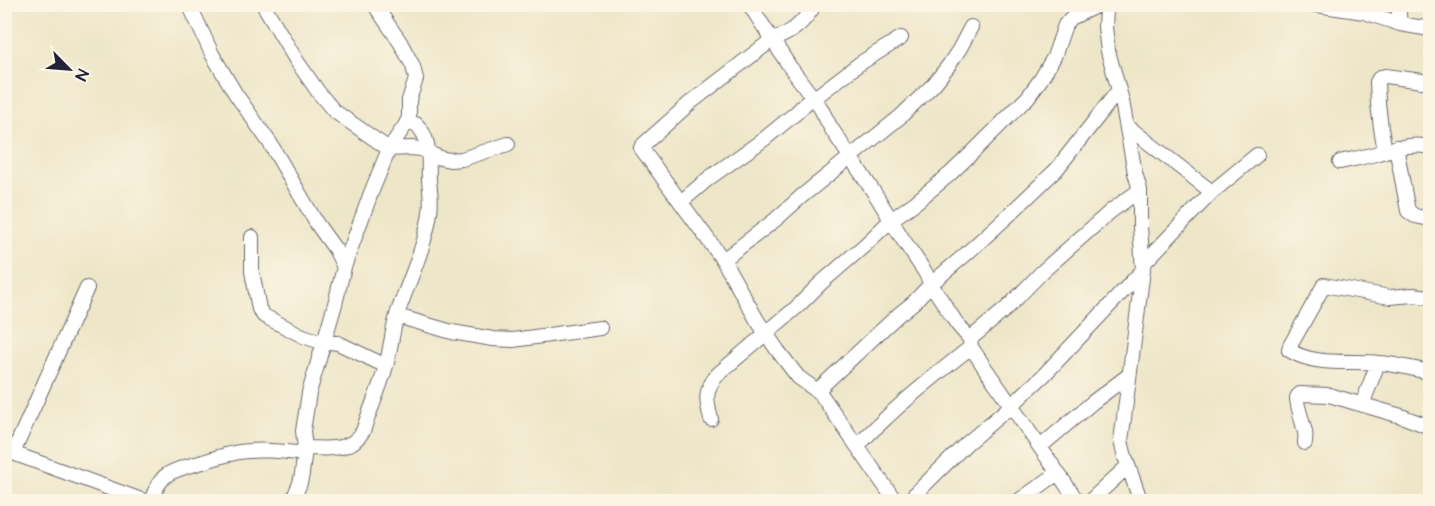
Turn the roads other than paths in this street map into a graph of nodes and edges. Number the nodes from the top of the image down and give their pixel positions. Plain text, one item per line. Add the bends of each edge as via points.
1 (189, 4) edge
2 (263, 4) edge
3 (374, 4) edge
4 (749, 4) edge
5 (814, 4) edge
6 (1100, 4) edge
7 (1311, 4) edge
8 (1398, 4) edge
9 (1400, 24) junction
10 (971, 27) dead end
11 (1431, 29) edge
12 (901, 38) dead end
13 (773, 39) junction
14 (1431, 82) edge
15 (1118, 91) junction
16 (812, 97) junction
17 (406, 124) junction
18 (1127, 126) junction
19 (508, 144) dead end
20 (1431, 147) edge
21 (389, 149) junction
22 (1391, 149) junction
23 (429, 153) junction
24 (1257, 155) dead end
25 (851, 157) junction
26 (1340, 162) dead end
27 (1140, 190) junction
28 (1212, 192) junction
29 (681, 202) junction
30 (1431, 219) edge
31 (891, 220) junction
32 (252, 237) dead end
33 (723, 260) junction
34 (344, 267) junction
35 (1143, 267) junction
36 (931, 284) junction
37 (87, 288) dead end
38 (1431, 297) edge
39 (397, 316) junction
40 (600, 327) dead end
41 (765, 333) junction
42 (323, 340) junction
43 (971, 343) junction
44 (1378, 363) junction
45 (386, 366) junction
46 (1431, 372) edge
47 (1129, 375) junction
48 (820, 393) junction
49 (1362, 405) junction
50 (1011, 406) junction
51 (711, 419) dead end
52 (1431, 427) edge
53 (1305, 443) dead end
54 (858, 447) junction
55 (1040, 447) junction
56 (9, 451) edge
57 (304, 451) junction
58 (1128, 466) junction
59 (1058, 473) junction
60 (149, 501) edge
61 (292, 501) edge
62 (897, 501) edge
63 (908, 501) edge
64 (1017, 501) edge
65 (1077, 501) edge
66 (1089, 501) edge
67 (1141, 501) edge

1 - 34 street via 212,54
2 - 21 street via 308,79 334,111
3 - 17 street via 416,71
4 - 13 street
5 - 13 street via 798,27
6 - 15 street via 1106,10 1106,39
6 - 31 street via 1065,25 1054,57 1028,97 950,174
7 - 9 street via 1364,12
8 - 9 street
9 - 11 street
10 - 25 street via 934,84
12 - 16 street
13 - 16 street
13 - 29 street via 676,115 641,148
14 - 22 street via 1385,76 1377,82 1381,128
15 - 18 street
15 - 36 street via 1056,170
16 - 25 street
16 - 29 street
17 - 21 street
17 - 23 street via 422,129
18 - 27 street
18 - 28 street
19 - 23 street via 462,159 450,160
20 - 22 street via 1409,145
21 - 23 street via 422,149
21 - 34 street
22 - 26 street
22 - 30 street via 1408,211
23 - 39 street via 430,212
24 - 28 street
25 - 31 street
25 - 33 street
27 - 35 street
27 - 43 street via 1043,271
28 - 35 street
29 - 33 street
31 - 36 street
31 - 41 street
32 - 42 street via 258,309 291,331
33 - 41 street
34 - 42 street
35 - 47 street
35 - 50 street
36 - 43 street
36 - 48 street via 821,387
37 - 56 street
38 - 44 street via 1390,297 1324,285 1321,288 1289,350 1317,360
39 - 40 street via 493,339 513,340
39 - 45 street
41 - 48 street via 798,377
41 - 51 street via 710,384 706,393
42 - 45 street
42 - 57 street via 305,412
43 - 50 street
43 - 54 street via 865,436
44 - 46 street
44 - 49 street
45 - 57 street via 359,439 344,447
47 - 55 street
47 - 58 street via 1121,441
48 - 54 street
49 - 52 street
49 - 53 street via 1329,395 1300,394 1297,401
50 - 55 street
50 - 63 street
54 - 62 street
55 - 59 street
56 - 60 street
57 - 60 street via 245,451 197,463 167,475
57 - 61 street via 300,483
58 - 66 street
58 - 67 street
59 - 64 street
59 - 65 street

